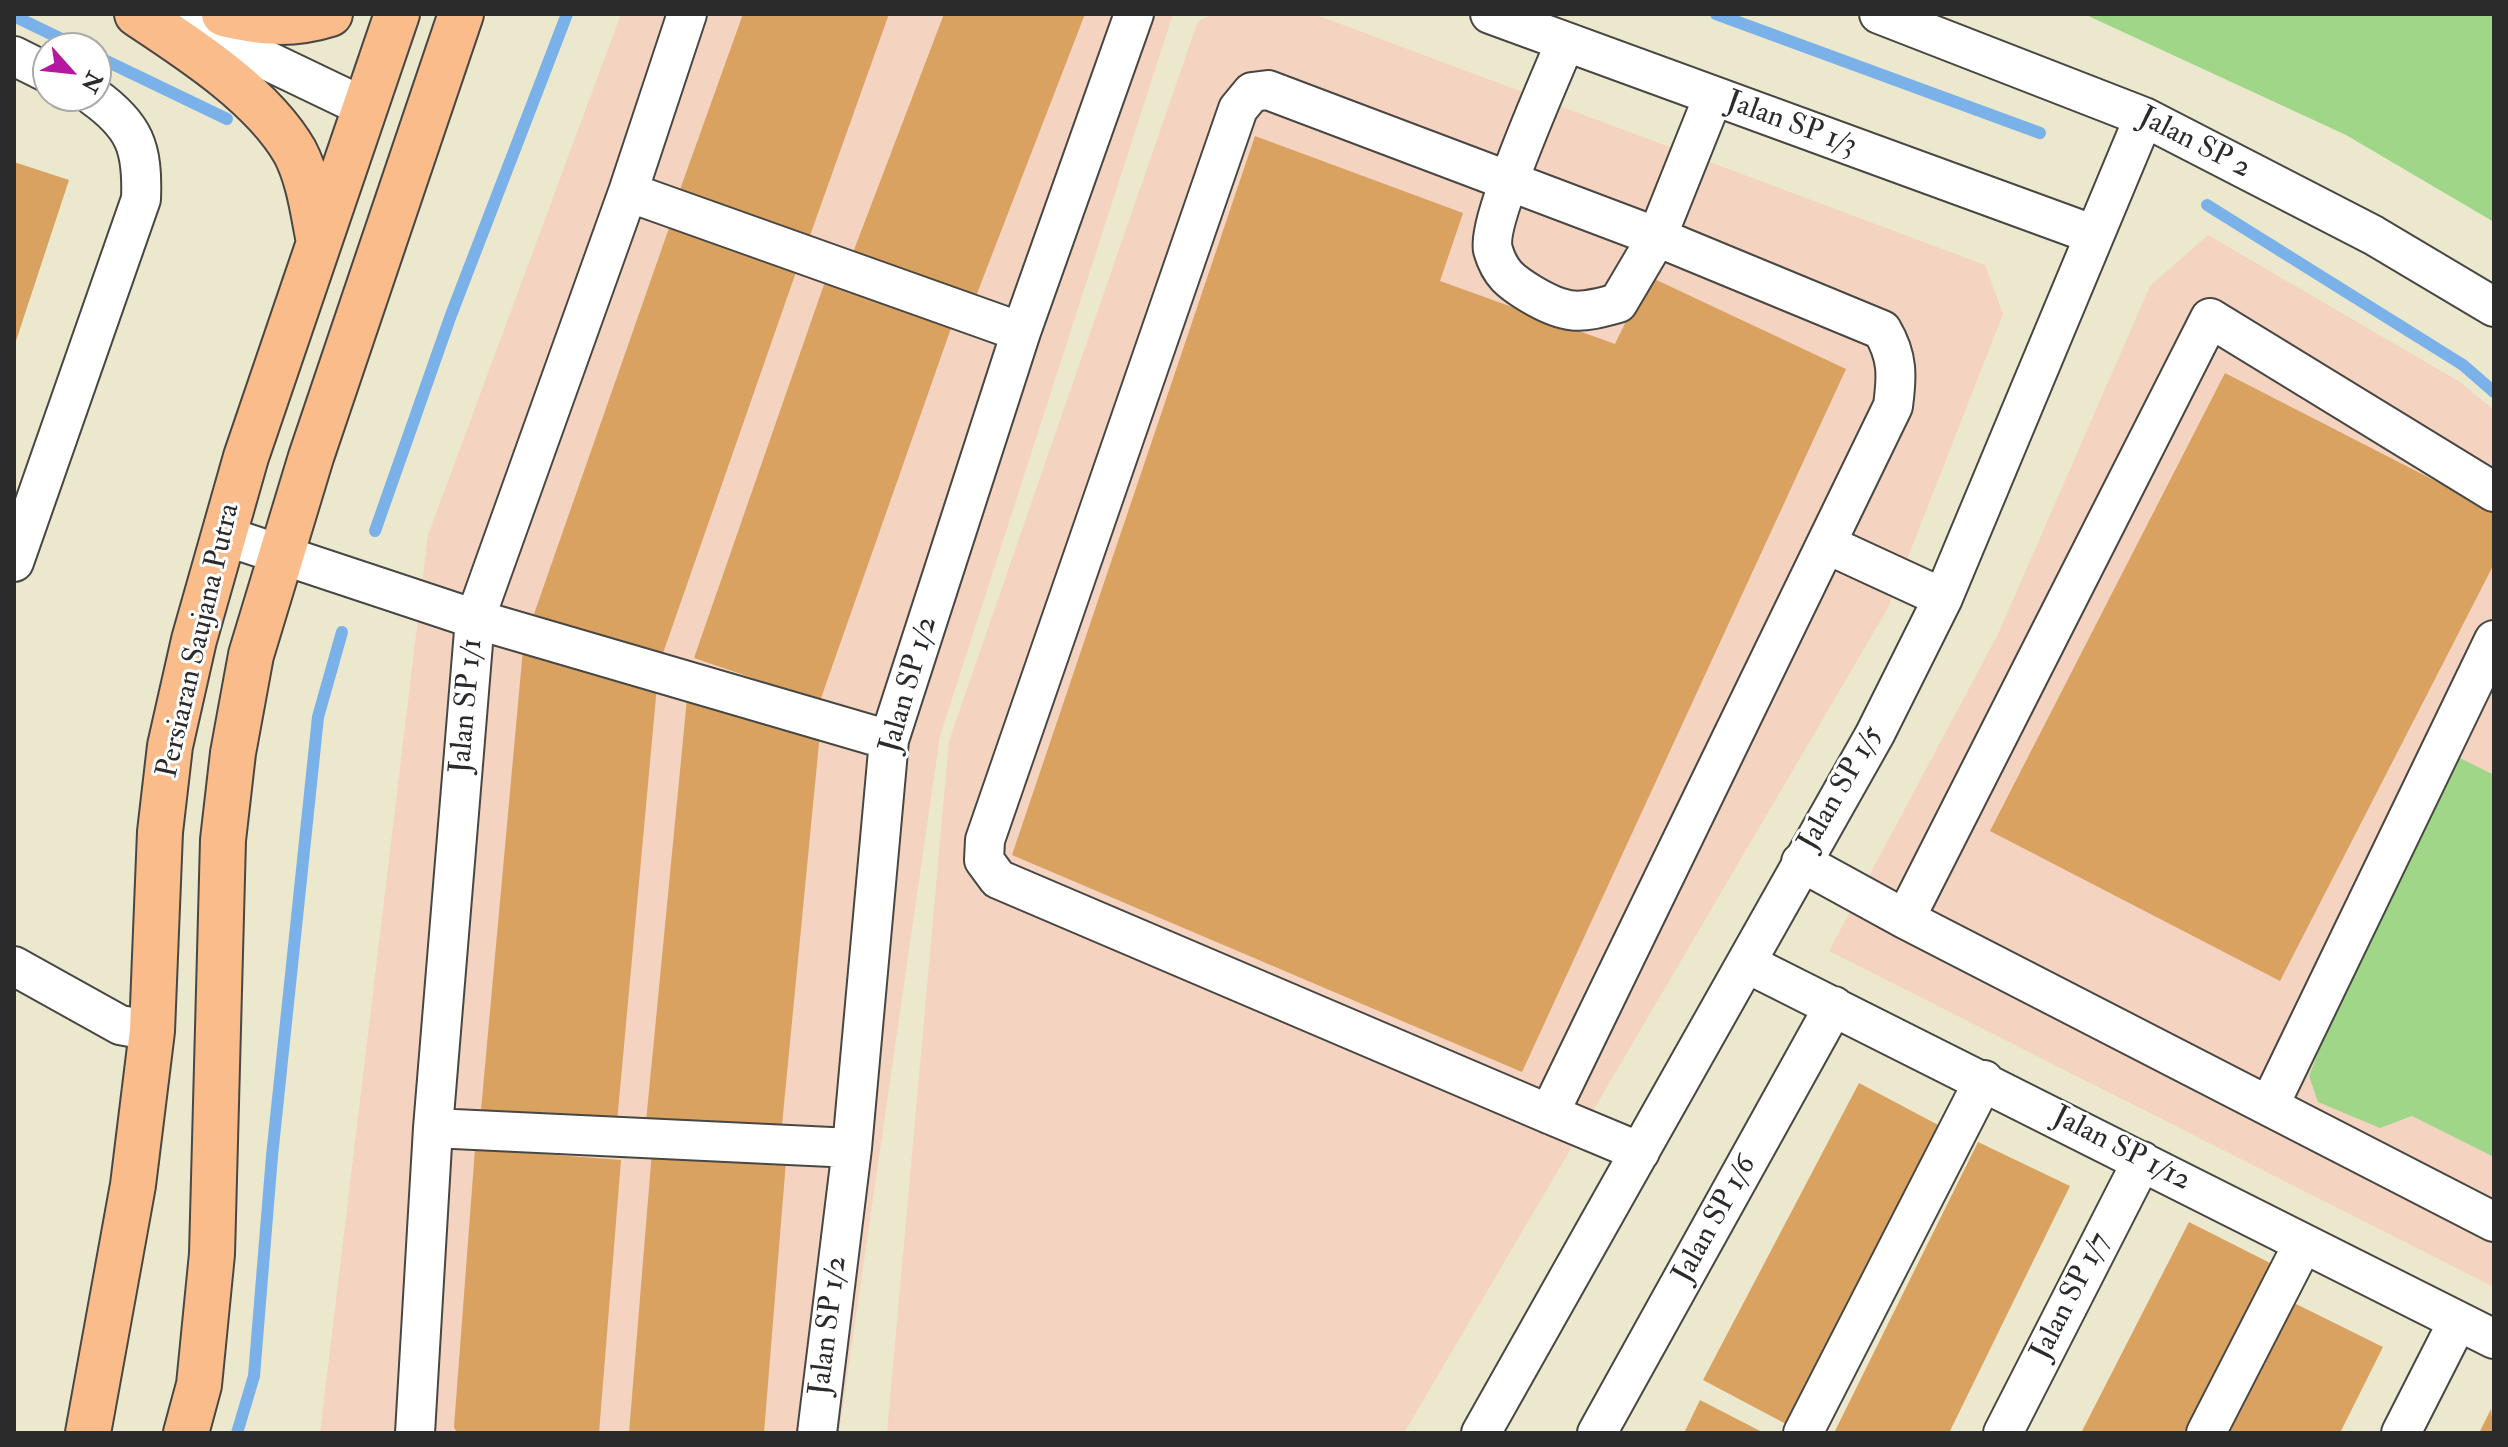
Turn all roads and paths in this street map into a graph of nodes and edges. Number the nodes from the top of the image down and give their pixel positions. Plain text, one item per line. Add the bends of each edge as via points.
1 (137, 14) edge
2 (170, 14) edge
3 (224, 14) edge
4 (330, 14) edge
5 (397, 14) edge
6 (461, 14) edge
7 (687, 14) edge
8 (1134, 14) edge
9 (1490, 14) edge
10 (1879, 14) edge
11 (1565, 43) junction
12 (14, 56) edge
13 (32, 65) edge
14 (1713, 97) junction
15 (366, 108) junction
16 (112, 111) edge
17 (2144, 117) junction
18 (1509, 180) junction
19 (628, 192) junction
20 (2092, 234) junction
21 (1657, 237) junction
22 (319, 244) junction
23 (2494, 307) edge
24 (1021, 332) junction
25 (2494, 492) edge
26 (222, 535) junction
27 (1826, 544) junction
28 (281, 554) junction
29 (14, 562) edge
30 (1943, 598) junction
31 (475, 619) junction
32 (2494, 640) edge
33 (889, 740) junction
34 (1801, 862) junction
35 (1905, 919) junction
36 (1746, 963) junction
37 (16, 971) edge
38 (1834, 1006) junction
39 (152, 1031) junction
40 (1984, 1080) junction
41 (2269, 1106) junction
42 (1549, 1114) junction
43 (433, 1128) junction
44 (852, 1148) junction
45 (1640, 1152) junction
46 (2142, 1161) junction
47 (2494, 1222) edge
48 (2303, 1244) junction
49 (2458, 1321) junction
50 (2494, 1339) edge
51 (88, 1433) edge
52 (186, 1433) edge
53 (415, 1433) edge
54 (817, 1433) edge
55 (1481, 1433) edge
56 (1597, 1433) edge
57 (1803, 1433) edge
58 (2003, 1433) edge
59 (2206, 1433) edge
60 (2401, 1433) edge

1 - 22 main road via 204,59 275,124 295,153
2 - 15 street
3 - 4 main road via 264,23 301,23
5 - 15 main road, Persiaran Saujana Putra
6 - 28 main road, Persiaran Saujana Putra
7 - 19 street, Jalan SP 1/1
8 - 24 street, Jalan SP 1/2
9 - 11 street, Jalan SP 1/3
10 - 17 street, Jalan SP 2
11 - 14 street, Jalan SP 1/3
11 - 18 street
12 - 13 street
14 - 20 street, Jalan SP 1/3
14 - 21 street
15 - 22 main road, Persiaran Saujana Putra
16 - 29 street via 139,147 141,199
17 - 20 street, Jalan SP 1/5
17 - 23 street, Jalan SP 2 via 2373,235
18 - 21 street
18 - 21 street via 1492,247 1505,279 1544,302 1582,313 1618,303
18 - 42 street via 1268,90 1252,92 1238,109 985,840 984,860 998,879
19 - 24 street
19 - 31 street, Jalan SP 1/1
20 - 30 street, Jalan SP 1/5
21 - 27 street via 1882,330 1894,350 1898,373 1893,406
22 - 26 main road, Persiaran Saujana Putra
24 - 33 street, Jalan SP 1/2
25 - 35 street via 2210,318
26 - 28 street
26 - 39 main road, Persiaran Saujana Putra via 170,746 160,832
27 - 30 street
27 - 42 street
28 - 31 street
28 - 52 main road, Persiaran Saujana Putra via 251,655 223,840 212,1254 199,1385
30 - 34 street, Jalan SP 1/5 via 1875,734
31 - 33 street
31 - 43 street, Jalan SP 1/1
32 - 41 street
33 - 44 street, Jalan SP 1/2
34 - 35 street
34 - 36 street, Jalan SP 1/5
35 - 41 street
36 - 38 street, Jalan SP 1/12
36 - 45 street, Jalan SP 1/5
37 - 39 street via 120,1025
38 - 40 street, Jalan SP 1/12
38 - 56 street, Jalan SP 1/6
39 - 51 main road, Persiaran Saujana Putra via 133,1185
40 - 46 street, Jalan SP 1/12
40 - 57 street
41 - 47 street
42 - 45 street
43 - 44 street
43 - 53 street, Jalan SP 1/1
44 - 54 street, Jalan SP 1/2
45 - 55 street, Jalan SP 1/5
46 - 48 street, Jalan SP 1/12
46 - 58 street, Jalan SP 1/7
48 - 49 street, Jalan SP 1/12
48 - 59 street
49 - 50 street, Jalan SP 1/12
49 - 60 street

